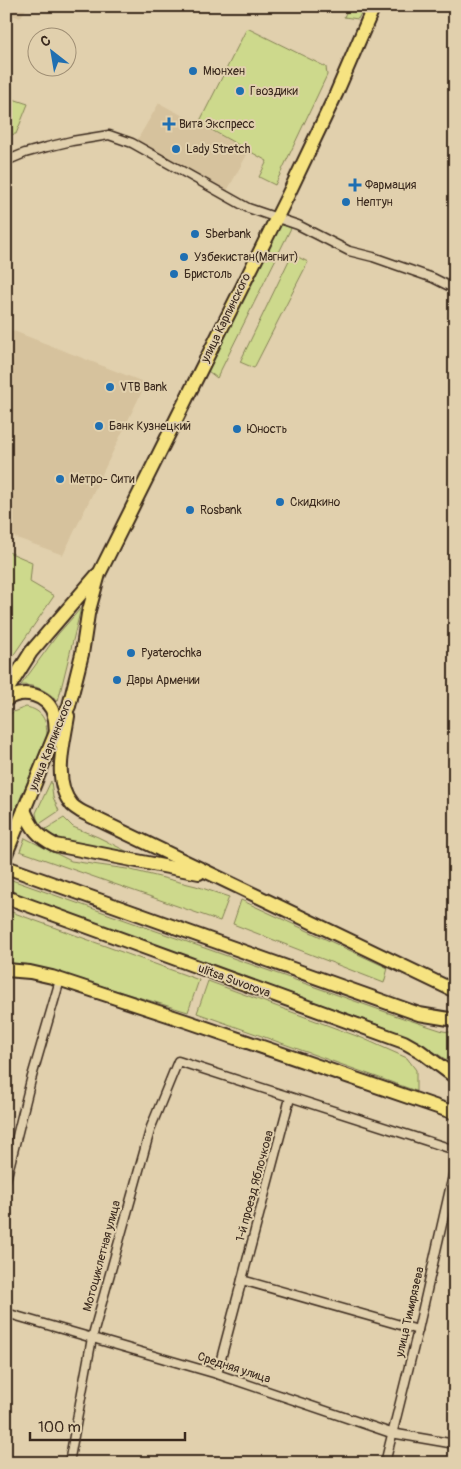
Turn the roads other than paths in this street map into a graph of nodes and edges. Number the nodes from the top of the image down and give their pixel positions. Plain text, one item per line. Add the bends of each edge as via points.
1 (374, 6) edge
2 (6, 160) edge
3 (277, 217) junction
4 (455, 289) edge
5 (99, 574) junction
6 (6, 692) edge
7 (6, 700) edge
8 (69, 706) junction
9 (56, 732) junction
10 (24, 810) junction
11 (7, 853) edge
12 (6, 868) edge
13 (219, 878) junction
14 (6, 897) edge
15 (6, 970) edge
16 (60, 980) junction
17 (455, 991) edge
18 (455, 1020) edge
19 (455, 1077) edge
20 (290, 1098) junction
21 (455, 1113) edge
22 (455, 1150) edge
23 (455, 1167) edge
24 (6, 1180) edge
25 (242, 1280) junction
26 (6, 1313) edge
27 (418, 1330) junction
28 (92, 1338) junction
29 (217, 1374) junction
30 (392, 1433) junction
31 (455, 1444) edge
32 (69, 1463) edge
33 (385, 1463) edge

1 - 3 main road, улица Карпинского
2 - 3 street via 47,147 109,135 132,143 248,208
3 - 4 street via 349,251 415,272
3 - 5 main road, улица Карпинского
5 - 6 main road, улица Карпинского via 31,652
5 - 8 main road, улица Карпинского
7 - 9 main road via 25,693 48,703 54,714
8 - 9 main road, улица Карпинского
8 - 13 main road via 61,765 63,790 72,806
9 - 10 main road, улица Карпинского
10 - 11 main road, улица Карпинского
10 - 13 main road via 35,831 55,845
12 - 18 main road via 419,1014
13 - 17 main road
14 - 19 main road, ulitsa Suvorova via 404,1042
15 - 16 main road
16 - 21 main road
16 - 24 street
20 - 22 street
20 - 25 street, 1-й проезд Яблочкова
20 - 28 street, Мотоциклетная улица via 178,1061 151,1127
23 - 27 street, улица Тимирязева
25 - 27 street
25 - 29 street, 1-й проезд Яблочкова
26 - 28 street, Средняя улица
27 - 30 street, улица Тимирязева
28 - 29 street, Средняя улица
28 - 32 street, Мотоциклетная улица
29 - 30 street, Средняя улица
30 - 31 street, Средняя улица
30 - 33 street, улица Тимирязева

